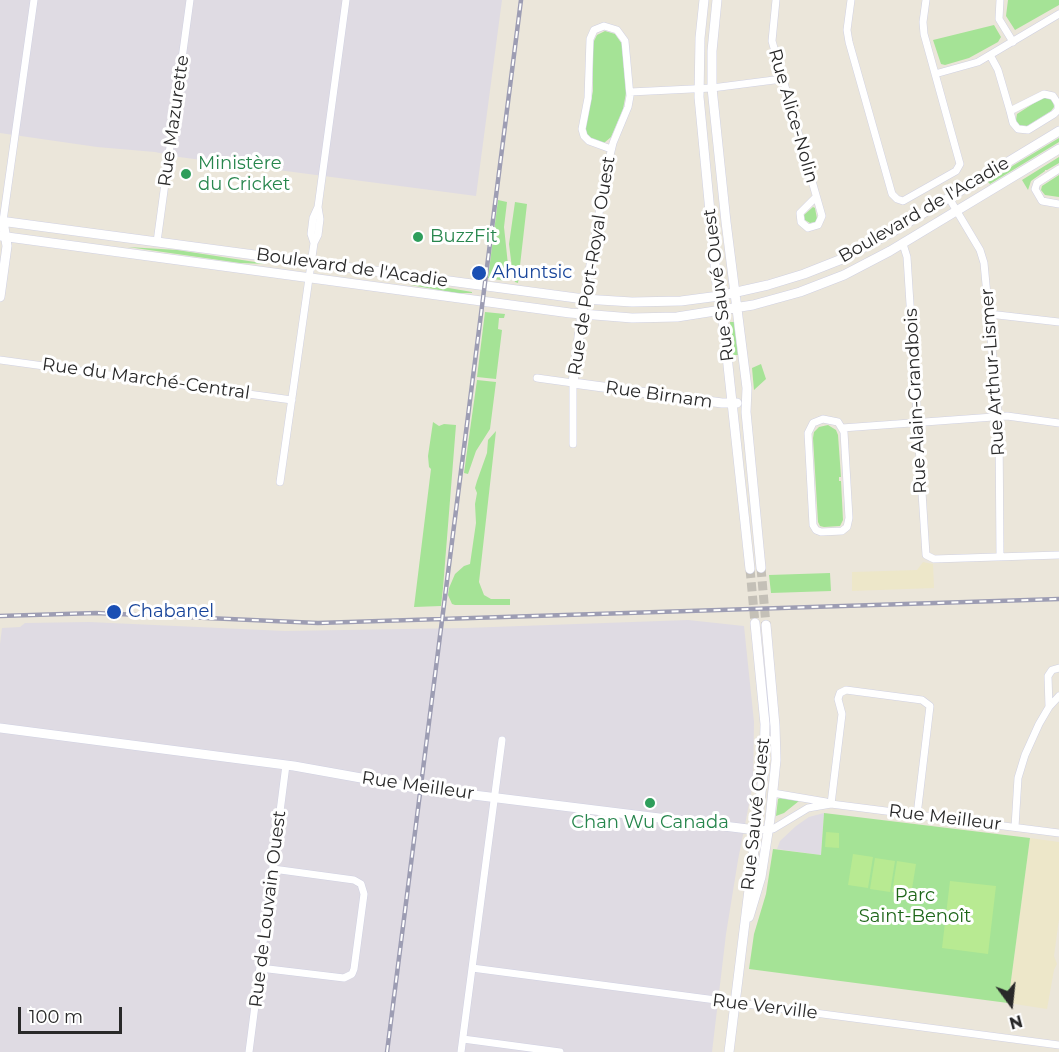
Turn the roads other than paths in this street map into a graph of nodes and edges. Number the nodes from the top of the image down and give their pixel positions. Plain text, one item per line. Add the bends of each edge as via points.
1 (34, 0) edge
2 (190, 0) edge
3 (346, 0) edge
4 (704, 0) edge
5 (717, 0) edge
6 (776, 0) edge
7 (851, 0) edge
8 (926, 0) edge
9 (1000, 0) edge
10 (1059, 14) edge
11 (1013, 42) junction
12 (990, 55) junction
13 (935, 74) junction
14 (782, 79) junction
15 (712, 88) junction
16 (699, 89) junction
17 (630, 92) junction
18 (1010, 111) junction
19 (1059, 131) edge
20 (611, 149) junction
21 (1059, 149) edge
22 (1059, 169) edge
23 (816, 197) dead end
24 (949, 198) junction
25 (1059, 204) edge
26 (957, 212) junction
27 (2, 221) edge
28 (2, 235) edge
29 (157, 242) junction
30 (903, 244) junction
31 (311, 263) junction
32 (309, 278) junction
33 (736, 292) junction
34 (719, 296) junction
35 (0, 297) edge
36 (584, 299) junction
37 (737, 308) junction
38 (722, 311) junction
39 (989, 314) junction
40 (582, 315) junction
41 (1059, 322) edge
42 (0, 360) edge
43 (537, 378) dead end
44 (573, 383) junction
45 (292, 400) junction
46 (745, 402) junction
47 (732, 403) junction
48 (999, 417) junction
49 (917, 421) junction
50 (1059, 423) edge
51 (843, 428) junction
52 (573, 444) dead end
53 (280, 482) dead end
54 (1059, 555) edge
55 (1000, 557) junction
56 (761, 568) tunnel mouth
57 (750, 569) tunnel mouth
58 (755, 623) tunnel mouth
59 (766, 625) tunnel mouth
60 (1059, 668) edge
61 (1059, 696) edge
62 (1049, 706) junction
63 (0, 728) edge
64 (502, 740) dead end
65 (286, 765) junction
66 (773, 793) junction
67 (494, 796) junction
68 (831, 804) junction
69 (917, 815) junction
70 (1015, 827) junction
71 (756, 830) junction
72 (768, 830) junction
73 (1059, 833) edge
74 (273, 870) junction
75 (744, 934) junction
76 (260, 968) junction
77 (472, 968) junction
78 (735, 1003) junction
79 (463, 1039) junction
80 (1059, 1046) edge
81 (249, 1052) edge
82 (461, 1052) edge
83 (560, 1052) edge
84 (729, 1052) edge

1 - 27 street
2 - 29 street, Rue Mazurette
3 - 31 street via 318,207 318,235
4 - 16 main road, Rue Sauvé Ouest
5 - 15 main road, Rue Sauvé Ouest
6 - 14 street, Rue Alice-Nolin via 772,38
7 - 13 street via 849,42 891,192 897,200 908,199 960,165
8 - 13 street via 923,30
9 - 11 street via 999,19
10 - 11 street
11 - 12 street
12 - 13 street via 974,64
12 - 18 street
14 - 15 street
14 - 23 street, Rue Alice-Nolin
15 - 16 street
15 - 33 main road, Rue Sauvé Ouest
16 - 17 street
16 - 34 main road, Rue Sauvé Ouest
17 - 20 street, Rue de Port-Royal Ouest
17 - 20 street, Rue de Port-Royal Ouest via 626,45 615,29 601,27 591,35 588,98 582,126 587,140
18 - 18 street via 1015,126 1026,131 1055,113 1059,106 1054,97 1044,94
19 - 24 main road, Boulevard de l'Acadie
20 - 36 street, Rue de Port-Royal Ouest
21 - 26 main road, Boulevard de l'Acadie
22 - 25 street via 1035,187 1042,201
24 - 26 street, Rue Arthur-Lismer
24 - 33 main road, Boulevard de l'Acadie via 842,259 781,282
26 - 30 main road, Boulevard de l'Acadie
26 - 39 street, Rue Arthur-Lismer via 983,256
27 - 28 main road
27 - 29 main road, Boulevard de l'Acadie
28 - 32 main road, Boulevard de l'Acadie
28 - 35 main road via 7,246
29 - 31 main road, Boulevard de l'Acadie
30 - 37 main road, Boulevard de l'Acadie via 825,283
30 - 49 street, Rue Alain-Grandbois
31 - 32 street
31 - 36 main road, Boulevard de l'Acadie
32 - 40 main road, Boulevard de l'Acadie
32 - 45 street
33 - 34 main road, Boulevard de l'Acadie
33 - 37 main road, Rue Sauvé Ouest
34 - 36 main road, Boulevard de l'Acadie via 651,302
34 - 38 main road, Rue Sauvé Ouest
36 - 40 main road, Rue de Port-Royal Ouest
37 - 38 main road, Boulevard de l'Acadie
37 - 46 main road, Rue Sauvé Ouest via 747,388
38 - 40 main road, Boulevard de l'Acadie via 658,318
38 - 47 main road, Rue Sauvé Ouest
39 - 41 street
39 - 48 street, Rue Arthur-Lismer
40 - 44 main road, Rue de Port-Royal Ouest
42 - 45 street, Rue du Marché-Central
43 - 44 street, Rue Birnam
44 - 47 main road, Rue Birnam
44 - 52 street, Rue de Port-Royal Ouest
45 - 53 street
46 - 47 main road, Rue Birnam
46 - 56 main road, Rue Sauvé Ouest
47 - 57 main road, Rue Sauvé Ouest
48 - 49 street
48 - 50 street
48 - 55 street, Rue Arthur-Lismer
49 - 51 street
49 - 55 street, Rue Alain-Grandbois via 927,557
51 - 51 street via 835,420 823,418 808,431 812,523 821,532 842,531 849,523
54 - 55 street
58 - 71 main road, Rue Sauvé Ouest via 765,742
59 - 66 main road, Rue Sauvé Ouest via 776,733
60 - 62 street via 1052,669 1048,676
61 - 62 street
62 - 70 street via 1032,736 1020,770
63 - 65 main road, Rue Meilleur
64 - 67 street
65 - 67 main road, Rue Meilleur
65 - 74 street, Rue de Louvain Ouest
66 - 68 street, Rue Meilleur
66 - 72 main road, Rue Sauvé Ouest
67 - 71 main road, Rue Meilleur
67 - 77 street
68 - 69 street, Rue Meilleur
68 - 69 street via 842,714 838,699 846,690 922,700 930,706
68 - 72 street, Rue Meilleur via 808,808
69 - 70 street, Rue Meilleur
70 - 73 street, Rue Meilleur
71 - 72 street, Rue Meilleur
71 - 75 main road, Rue Sauvé Ouest
72 - 75 main road, Rue Sauvé Ouest via 761,877
74 - 76 street, Rue de Louvain Ouest
74 - 76 street via 354,880 362,885 364,894 352,974 344,978
75 - 78 main road, Rue Sauvé Ouest
76 - 81 street, Rue de Louvain Ouest
77 - 78 street, Rue Verville
77 - 79 street
78 - 80 street, Rue Verville
78 - 84 main road, Rue Sauvé Ouest
79 - 82 street
79 - 83 street

